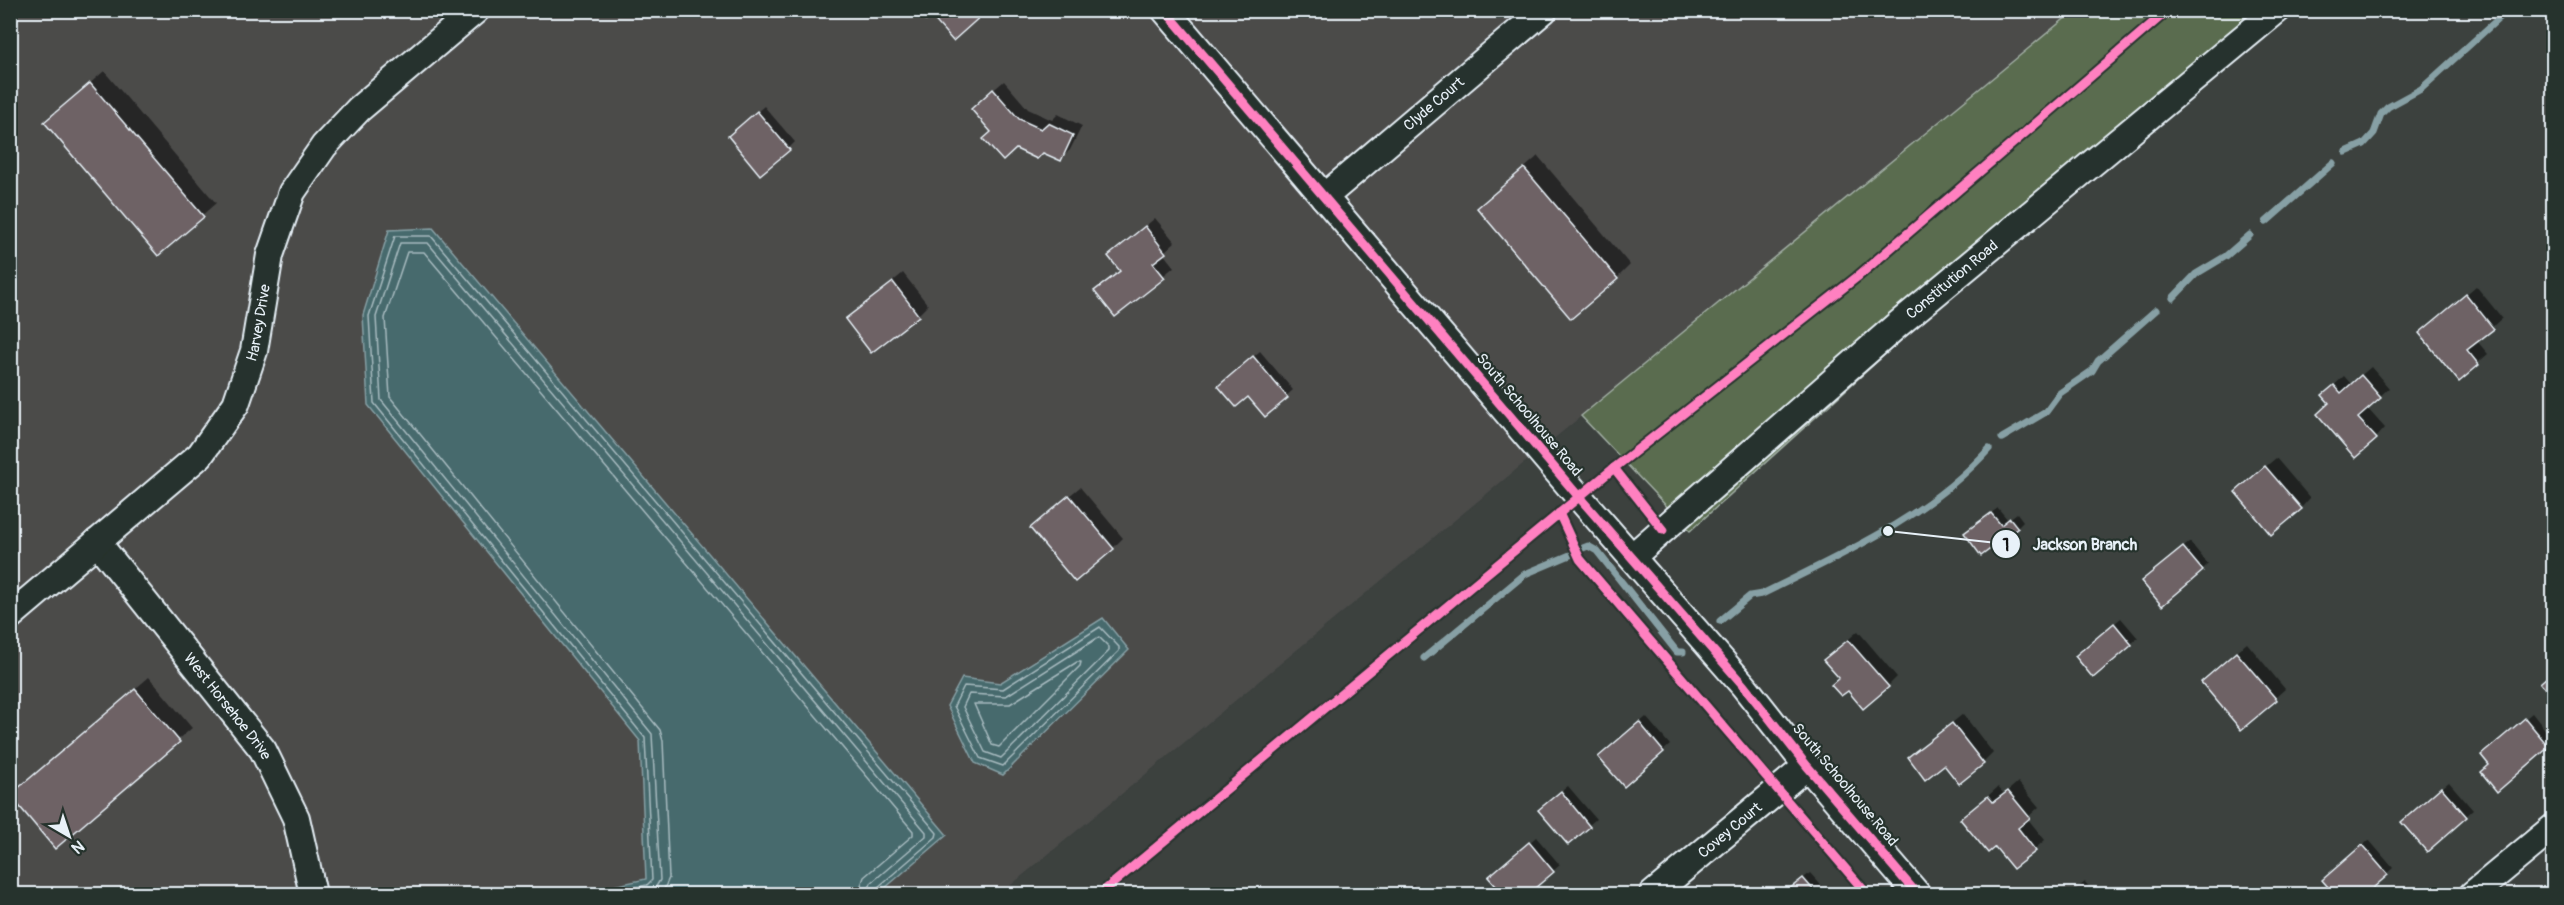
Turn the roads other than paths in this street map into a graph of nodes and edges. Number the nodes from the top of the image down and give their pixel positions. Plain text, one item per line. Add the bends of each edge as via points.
1 (476, 10) edge
2 (1165, 10) edge
3 (1544, 10) edge
4 (2277, 10) edge
5 (1324, 197) junction
6 (97, 542) junction
7 (1633, 556) junction
8 (10, 616) edge
9 (1807, 765) junction
10 (2553, 827) edge
11 (313, 894) edge
12 (1653, 894) edge
13 (1917, 894) edge
14 (2473, 894) edge

1 - 6 street, Harvey Drive via 359,109 324,146 292,192 270,255 254,351 236,404 200,455
2 - 5 street, South Schoolhouse Road
3 - 5 street, Clyde Court
4 - 7 street, Constitution Road via 1896,326
5 - 7 street, South Schoolhouse Road
6 - 8 street, Harvey Drive
6 - 11 street, West Horsehoe Drive via 263,750 296,818
7 - 9 street, South Schoolhouse Road
9 - 12 street, Covey Court
9 - 13 street, South Schoolhouse Road
10 - 14 street

